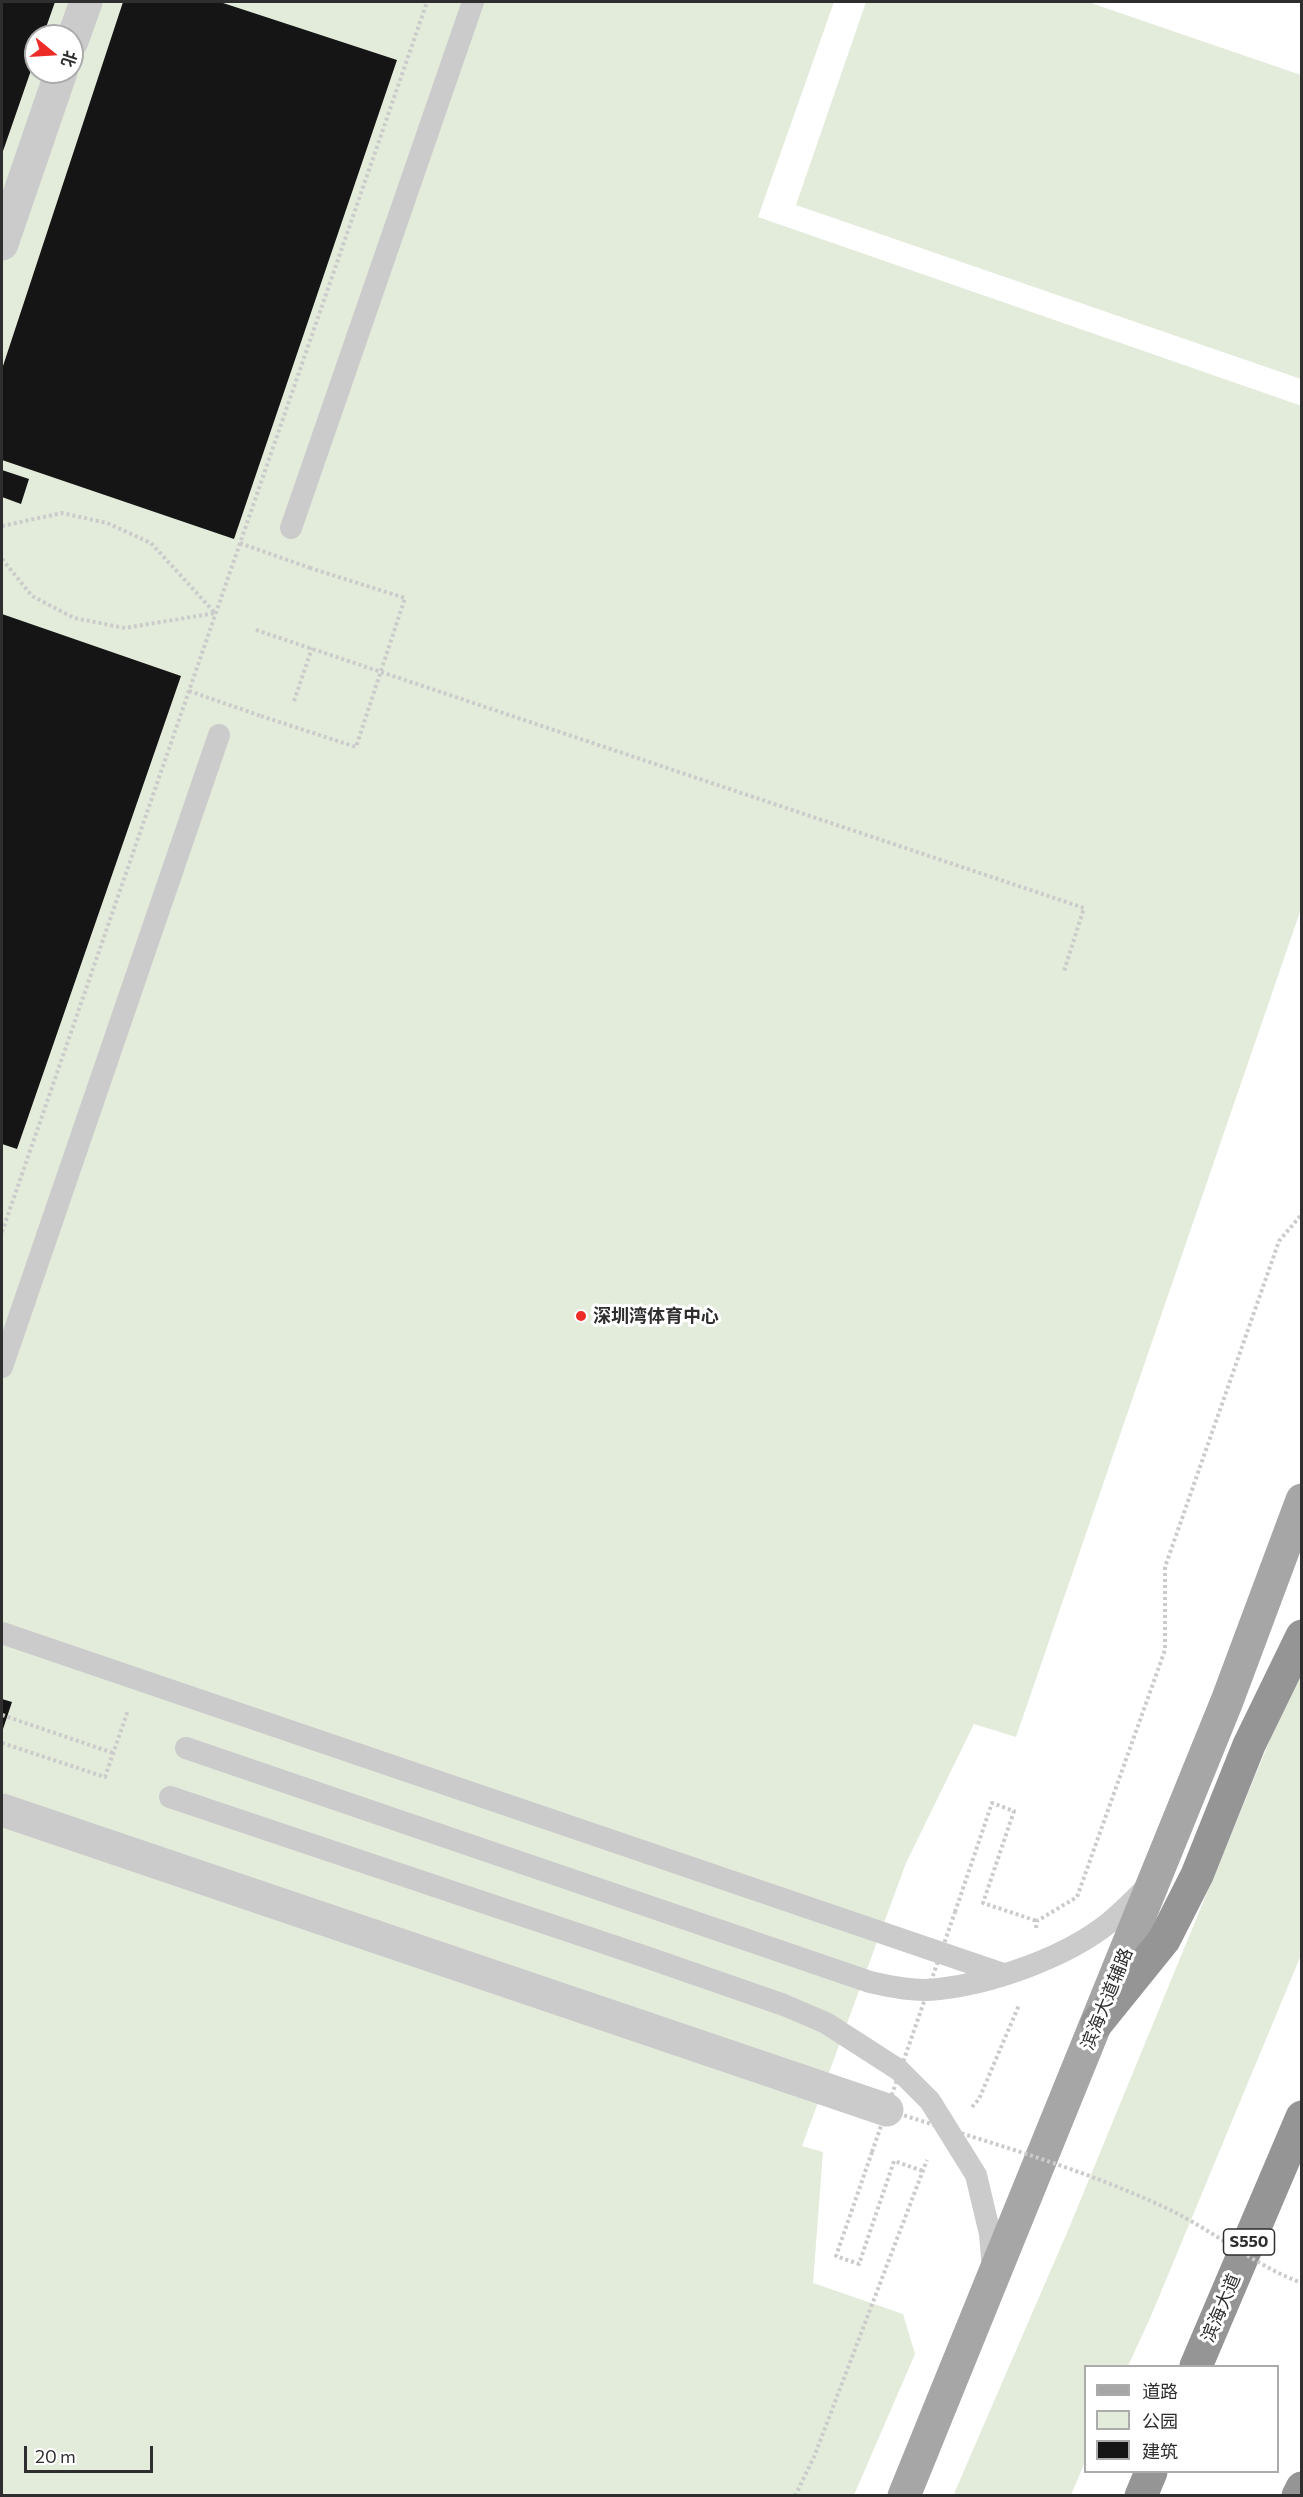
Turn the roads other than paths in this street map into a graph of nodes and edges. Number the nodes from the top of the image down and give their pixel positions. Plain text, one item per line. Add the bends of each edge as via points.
1 (86, 2) edge
2 (473, 2) edge
3 (78, 24) edge
4 (57, 84) edge
5 (2, 244) edge
6 (291, 528) dead end
7 (219, 735) dead end
8 (2, 1366) edge
9 (1302, 1500) edge
10 (2, 1633) edge
11 (1302, 1635) edge
12 (186, 1748) dead end
13 (170, 1797) dead end
14 (2, 1810) edge
15 (1155, 1880) junction
16 (1003, 1974) junction
17 (1097, 2023) junction
18 (887, 2110) road end
19 (1302, 2117) edge
20 (994, 2280) junction
21 (967, 2345) junction
22 (1197, 2365) edge
23 (1151, 2473) edge
24 (1302, 2488) edge
25 (886, 2496) edge
26 (904, 2496) edge
27 (1141, 2496) edge
28 (1298, 2496) edge

1 - 3 street
2 - 6 lane
4 - 5 street
7 - 8 lane
9 - 15 main road, 滨海大道辅路
10 - 16 lane
11 - 17 highway via 1249,1745 1197,1875 1164,1940
12 - 16 lane via 870,1982 900,1989 938,1990
13 - 20 lane via 784,2006 826,2023 867,2047 899,2070 930,2102 975,2175 990,2234
14 - 18 street
15 - 16 lane via 1109,1923 1073,1946
15 - 17 main road, 滨海大道辅路
17 - 20 main road, 滨海大道辅路
19 - 22 highway, 滨海大道 / S550
20 - 21 main road, 滨海大道辅路
21 - 25 main road
21 - 26 main road, 滨海大道辅路
23 - 27 highway
24 - 28 highway

